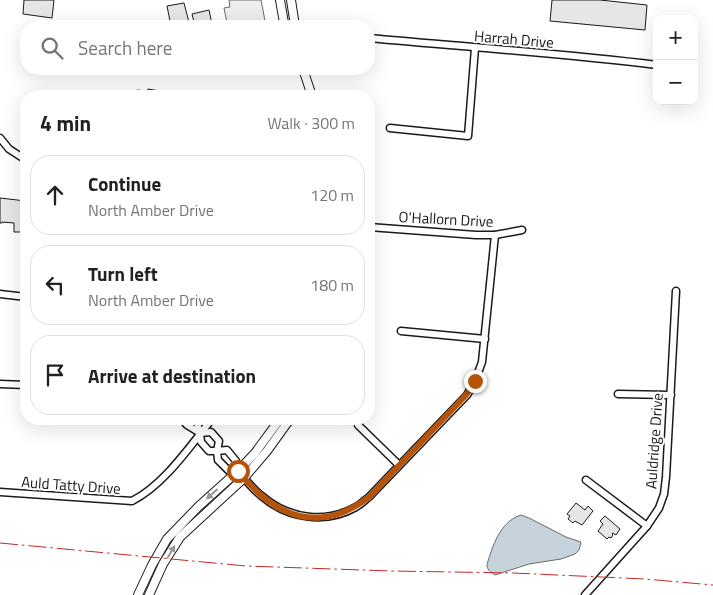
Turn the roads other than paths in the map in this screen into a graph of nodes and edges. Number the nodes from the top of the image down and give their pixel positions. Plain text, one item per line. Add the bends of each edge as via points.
1 (280, 0) edge
2 (291, 0) edge
3 (283, 20) edge
4 (294, 20) edge
5 (375, 39) edge
6 (475, 48) junction
7 (653, 64) edge
8 (305, 75) edge
9 (310, 90) edge
10 (390, 128) dead end
11 (0, 138) edge
12 (20, 156) edge
13 (375, 227) edge
14 (522, 230) dead end
15 (494, 236) junction
16 (676, 291) dead end
17 (0, 294) edge
18 (20, 296) edge
19 (402, 331) dead end
20 (485, 339) junction
21 (0, 384) edge
22 (20, 385) edge
23 (618, 394) dead end
24 (671, 395) junction
25 (186, 425) edge
26 (198, 425) edge
27 (207, 425) edge
28 (276, 425) edge
29 (286, 425) edge
30 (358, 425) dead end
31 (200, 433) junction
32 (217, 451) junction
33 (399, 465) junction
34 (238, 471) junction
35 (244, 478) junction
36 (586, 480) dead end
37 (0, 492) edge
38 (647, 526) junction
39 (138, 595) edge
40 (149, 595) edge
41 (585, 595) edge

1 - 3 street
2 - 4 street
5 - 6 street, Harrah Drive
6 - 7 street, Harrah Drive
6 - 10 street via 468,136
8 - 9 street
11 - 12 street
13 - 15 street, O'Hallorn Drive
14 - 15 street, O'Hallorn Drive
15 - 20 street
16 - 24 street, Auldridge Drive
17 - 18 street
19 - 20 street
20 - 33 street via 482,362 466,395
21 - 22 street
23 - 24 street
24 - 38 street, Auldridge Drive via 664,494
25 - 31 street
26 - 31 street
27 - 31 street, Auld Tatty Drive
28 - 34 street
29 - 35 street
30 - 33 street
31 - 32 street via 201,442 209,451
31 - 32 street via 211,432 219,441
31 - 37 street, Auld Tatty Drive via 170,470 145,495 132,502
32 - 34 street via 227,450 236,461
32 - 34 street via 218,460 231,473
33 - 35 street via 357,507 323,517 296,515 282,510 263,498
34 - 35 street
34 -> 39 street via 167,540
40 -> 35 street via 180,537
36 - 38 street
38 - 41 street, Auldridge Drive

